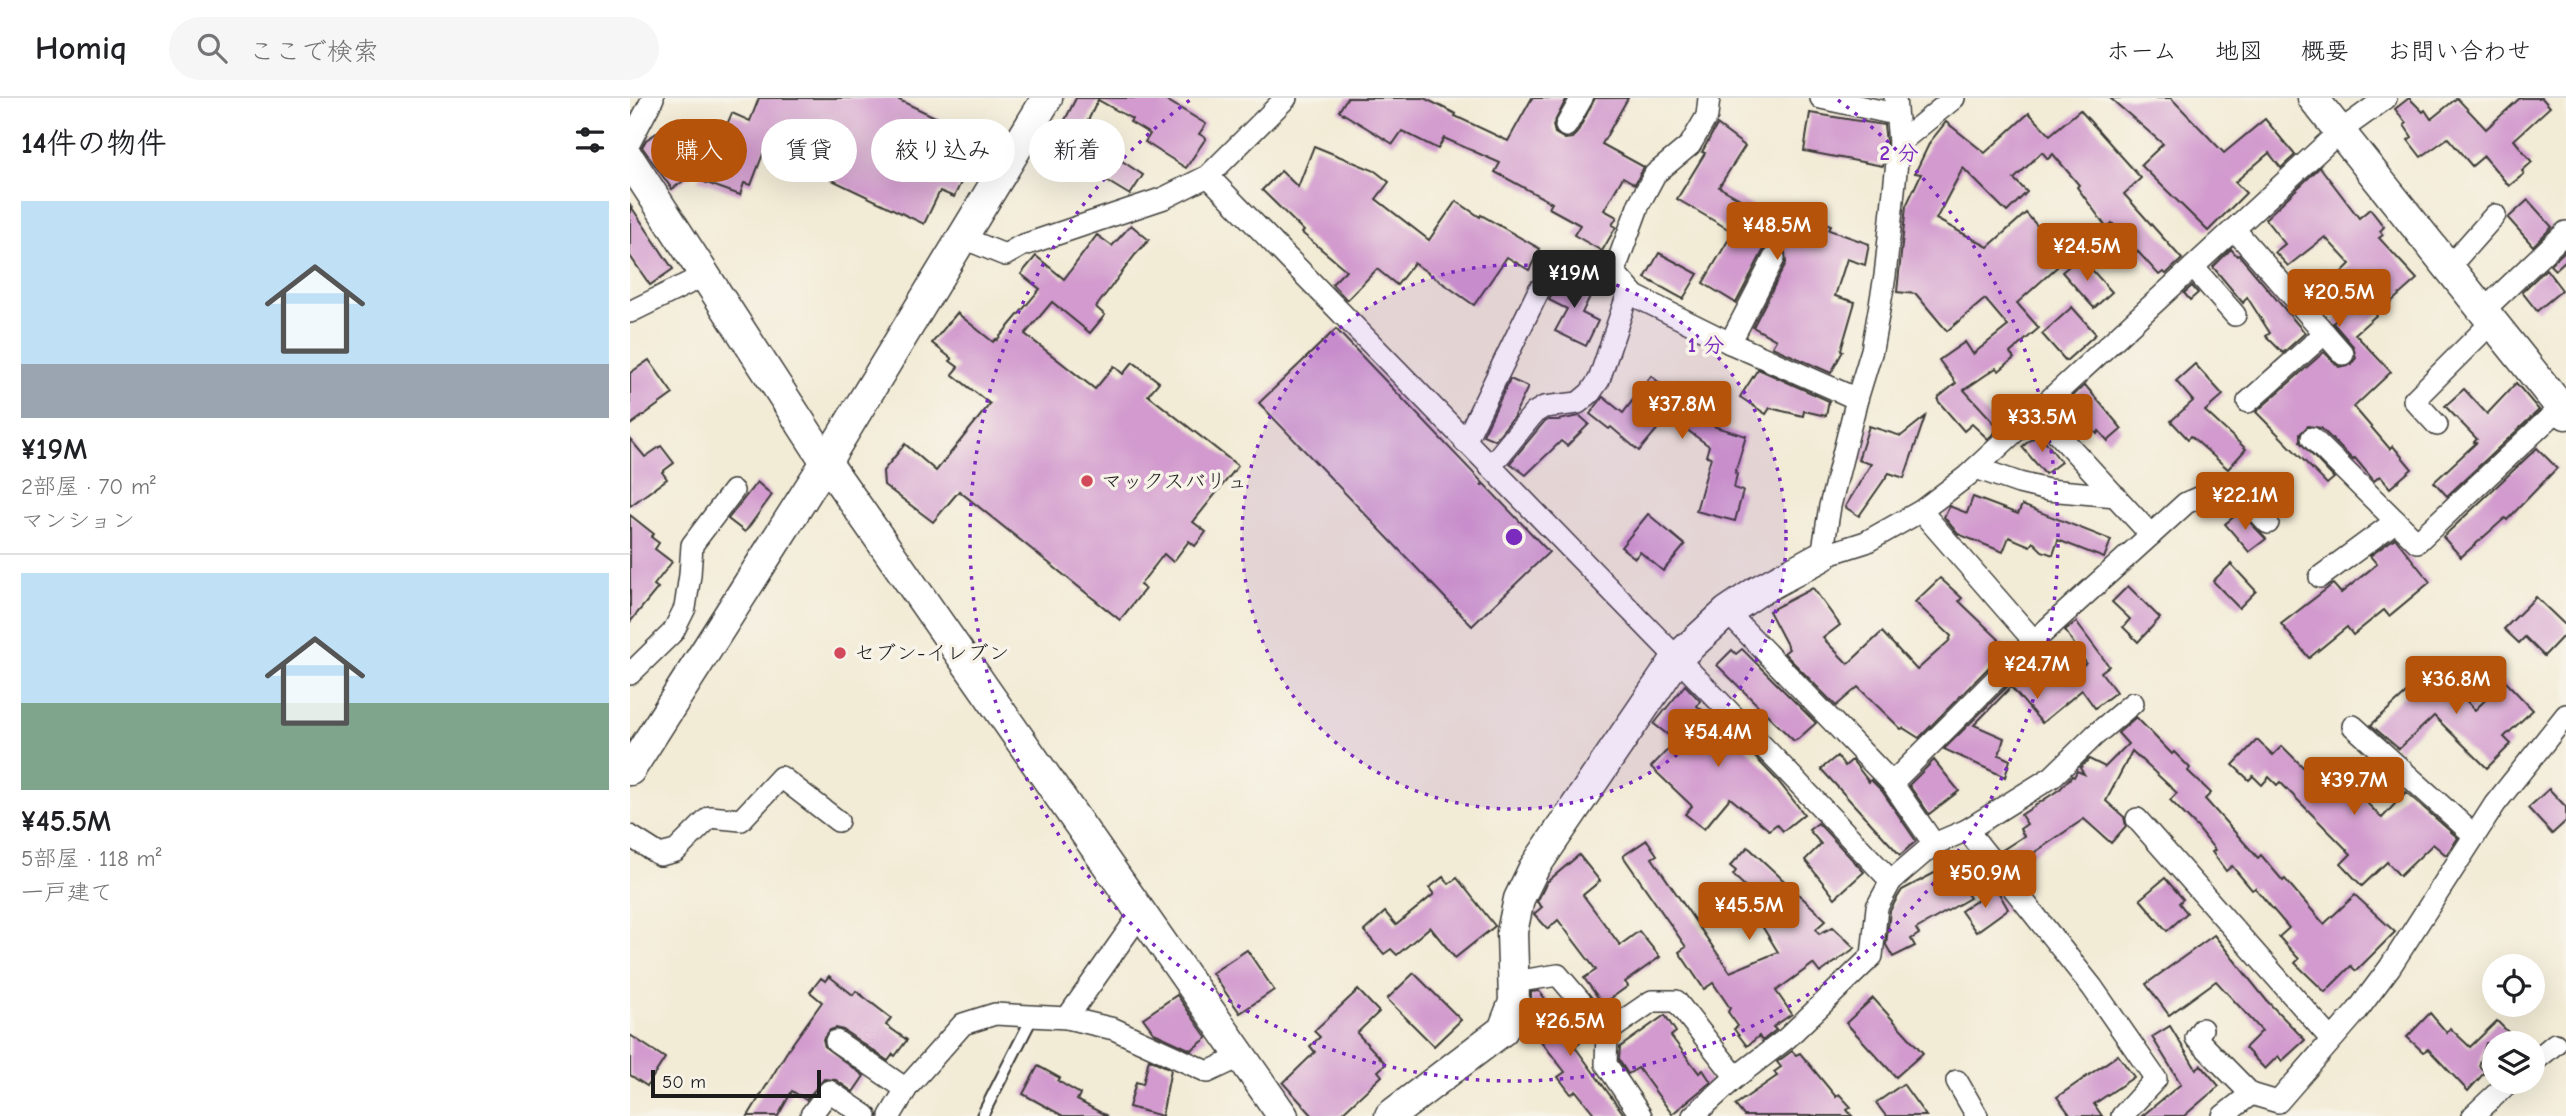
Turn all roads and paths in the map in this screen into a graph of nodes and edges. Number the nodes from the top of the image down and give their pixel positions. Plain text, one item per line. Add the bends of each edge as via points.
1 (653, 98) edge
2 (1047, 98) edge
3 (1286, 98) edge
4 (1582, 98) edge
5 (1709, 98) edge
6 (1821, 98) edge
7 (1954, 98) edge
8 (2313, 98) edge
9 (2386, 98) edge
10 (1895, 106) edge
11 (1566, 126) dead end
12 (2339, 132) junction
13 (630, 142) edge
14 (1899, 144) junction
15 (630, 160) edge
16 (1208, 176) junction
17 (2496, 215) dead end
18 (2234, 229) junction
19 (2566, 232) edge
20 (963, 238) junction
21 (1774, 258) dead end
22 (2193, 267) junction
23 (2448, 268) junction
24 (704, 276) junction
25 (1629, 289) junction
26 (1539, 290) dead end
27 (631, 308) edge
28 (2235, 315) dead end
29 (2487, 316) junction
30 (2325, 332) junction
31 (1730, 343) junction
32 (2343, 354) dead end
33 (1857, 399) junction
34 (2248, 402) dead end
35 (2563, 410) edge
36 (2037, 411) junction
37 (2437, 425) dead end
38 (2312, 438) dead end
39 (1465, 442) junction
40 (826, 461) junction
41 (1489, 467) junction
42 (1976, 468) junction
43 (733, 491) dead end
44 (2116, 496) junction
45 (1921, 511) junction
46 (2396, 521) junction
47 (2269, 523) dead end
48 (2151, 535) junction
49 (1822, 556) junction
50 (2320, 577) dead end
51 (1727, 612) junction
52 (2034, 641) junction
53 (1676, 658) junction
54 (630, 674) edge
55 (2133, 703) dead end
56 (2566, 715) edge
57 (2353, 726) dead end
58 (630, 770) edge
59 (1892, 783) junction
60 (2137, 819) dead end
61 (838, 821) dead end
62 (1967, 830) junction
63 (630, 836) edge
64 (2475, 836) junction
65 (1934, 845) junction
66 (1891, 881) junction
67 (1141, 913) junction
68 (1513, 982) junction
69 (1033, 1016) junction
70 (1067, 1018) junction
71 (2202, 1029) dead end
72 (1607, 1032) junction
73 (2331, 1039) junction
74 (836, 1041) dead end
75 (2555, 1044) dead end
76 (2545, 1052) edge
77 (1240, 1056) junction
78 (1736, 1077) junction
79 (1957, 1081) dead end
80 (906, 1089) junction
81 (2251, 1094) junction
82 (2497, 1094) edge
83 (2286, 1109) edge
84 (811, 1115) edge
85 (866, 1116) edge
86 (890, 1116) edge
87 (982, 1116) edge
88 (1283, 1116) edge
89 (1390, 1116) edge
90 (1640, 1116) edge
91 (1693, 1116) edge
92 (1977, 1116) edge
93 (2122, 1116) edge
94 (2223, 1116) edge
95 (2473, 1116) edge

1 - 13 street
2 - 20 street
3 - 16 street
4 - 11 street
5 - 25 street via 1707,116 1690,145 1655,174 1639,204 1614,272
6 - 10 street
7 - 14 street
8 - 12 street
9 - 12 street
10 - 14 street
12 - 18 street
12 - 23 street
14 - 33 street via 1885,276 1872,350
15 - 24 street
16 - 20 street via 1164,198 1005,255
16 - 39 street
17 - 23 street
18 - 22 street
18 - 30 street
19 - 29 street
20 - 40 street
21 - 31 street
22 - 28 street
22 - 36 street
23 - 29 street
24 - 27 street
24 - 40 street
25 - 31 street
25 - 41 street via 1599,380 1590,393 1578,403 1534,412
26 - 39 street
29 - 35 street
29 - 37 street via 2414,400
30 - 32 street
30 - 34 street
31 - 33 street
33 - 49 street
35 - 46 street via 2417,542
36 - 42 street
36 - 44 street
38 - 46 street
39 - 41 street
40 - 58 street
40 - 67 street
41 - 53 street
42 - 44 street via 2048,490
42 - 45 street
43 - 54 street via 692,545 685,608 673,632
44 - 48 street
45 - 49 street via 1866,542
45 - 52 street
46 - 50 street
47 - 48 street via 2239,491 2218,489 2186,503
48 - 52 street
49 - 51 street
51 - 53 street
51 - 59 street
52 - 59 street
53 - 66 street
53 - 68 street via 1534,867 1519,899 1512,932
55 - 62 street via 2052,777
56 - 64 street
57 - 64 street
59 - 65 street
60 - 73 street
61 - 63 street via 781,777 741,820 710,817 677,851 660,855
62 - 65 street
62 - 93 street via 2092,987 2156,1079
64 - 73 street via 2390,967
65 - 66 street
66 - 78 street via 1877,907 1872,956 1787,1038
67 - 70 street
67 - 77 street
68 - 72 street via 1558,975
68 - 89 street via 1514,1002 1503,1030
69 - 70 street
69 - 80 street via 995,1014 963,1024
69 - 87 lane
70 - 77 street via 1114,1029 1208,1072
71 - 81 street via 2196,1038
72 - 78 street via 1652,1001 1676,1002
72 - 90 street via 1606,1065
73 - 83 street
74 - 80 street
75 - 76 street
77 - 88 street
78 - 91 street
79 - 92 street
80 - 86 street
81 - 83 street
81 - 94 street
82 - 95 street
84 - 85 street via 829,1091

